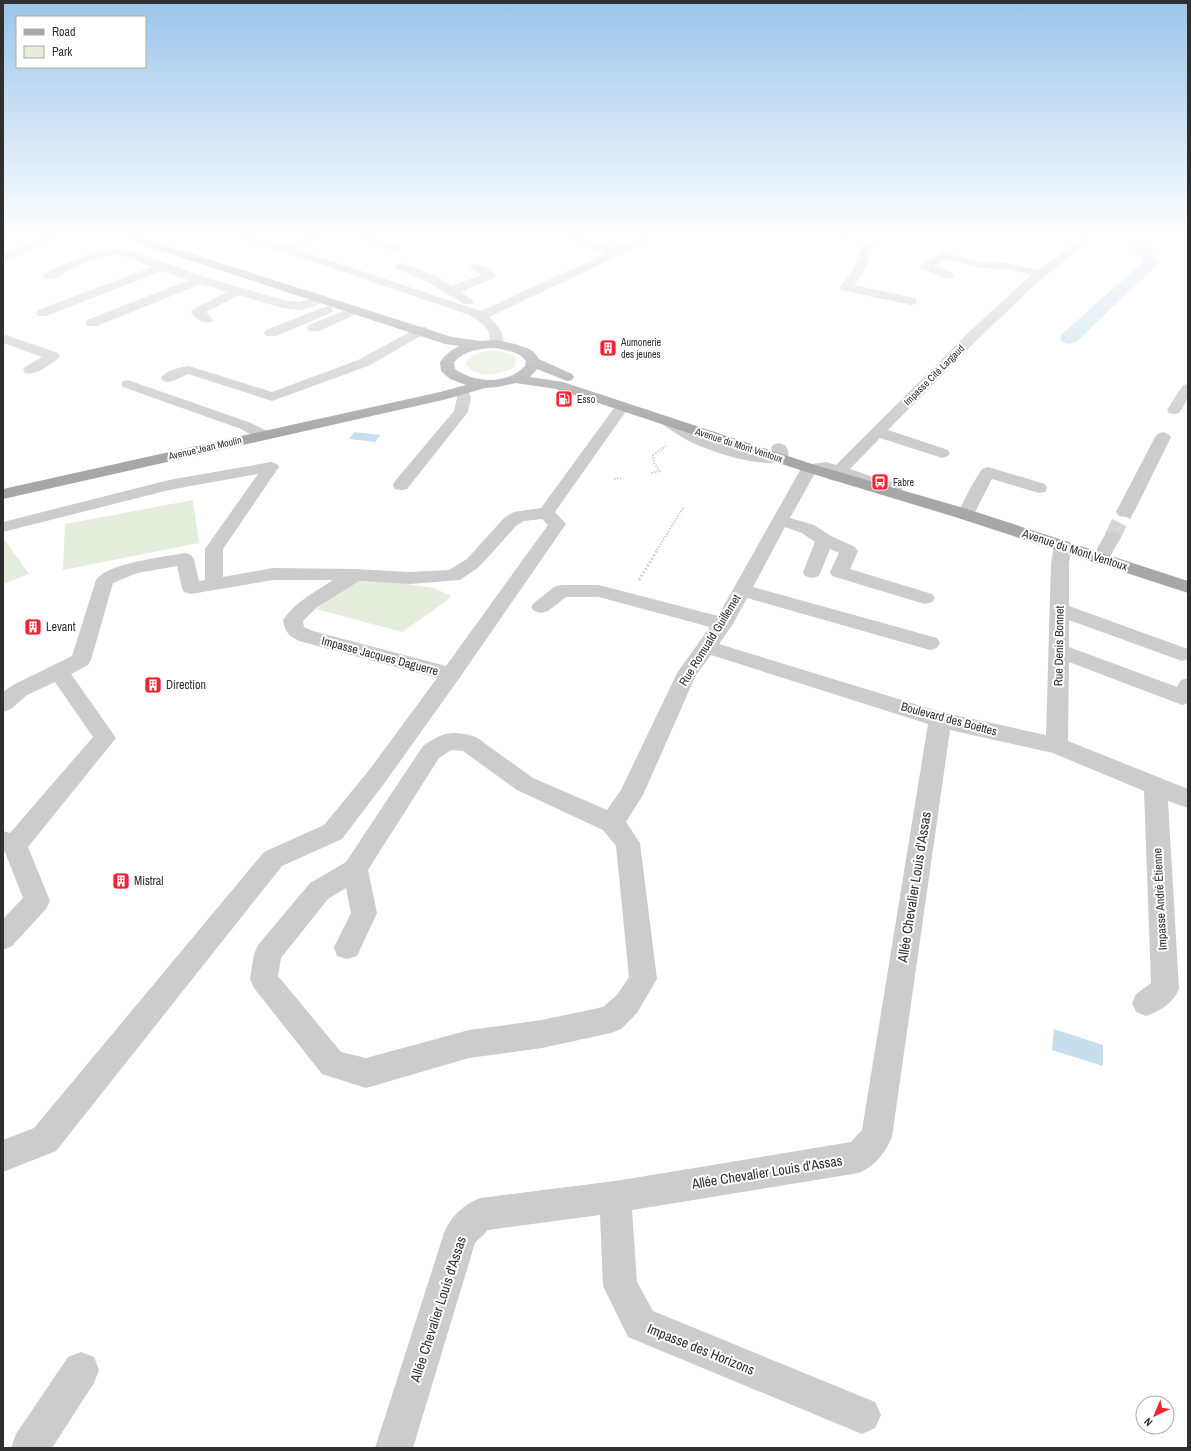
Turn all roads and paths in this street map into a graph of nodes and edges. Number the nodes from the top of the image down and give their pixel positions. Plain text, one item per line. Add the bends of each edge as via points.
1 (71, 302) edge
2 (145, 302) edge
3 (217, 302) edge
4 (279, 302) edge
5 (316, 302) edge
6 (328, 302) edge
7 (441, 302) edge
8 (468, 302) edge
9 (505, 302) edge
10 (1010, 302) edge
11 (339, 305) junction
12 (355, 310) junction
13 (42, 313) dead end
14 (477, 314) junction
15 (207, 319) dead end
16 (92, 323) dead end
17 (421, 330) junction
18 (271, 333) dead end
19 (297, 335) dead end
20 (3, 338) edge
21 (497, 344) junction
22 (452, 347) junction
23 (533, 362) junction
24 (30, 370) dead end
25 (452, 375) junction
26 (168, 378) dead end
27 (516, 379) junction
28 (128, 384) dead end
29 (483, 384) junction
30 (1188, 388) edge
31 (462, 390) junction
32 (407, 403) junction
33 (622, 407) junction
34 (1174, 410) dead end
35 (670, 423) joint
36 (877, 432) junction
37 (264, 435) junction
38 (1163, 437) dead end
39 (670, 444) dead end
40 (779, 453) junction
41 (942, 453) dead end
42 (809, 468) junction
43 (838, 472) junction
44 (651, 473) dead end
45 (621, 478) dead end
46 (614, 479) dead end
47 (401, 485) dead end
48 (1039, 488) dead end
49 (3, 494) edge
50 (683, 508) dead end
51 (1126, 512) tunnel mouth
52 (546, 513) junction
53 (964, 514) junction
54 (780, 520) junction
55 (3, 527) edge
56 (1112, 537) tunnel mouth
57 (825, 540) junction
58 (1063, 546) junction
59 (1101, 558) junction
60 (812, 572) dead end
61 (355, 574) junction
62 (214, 584) junction
63 (1188, 587) edge
64 (742, 590) junction
65 (925, 598) dead end
66 (628, 599) junction
67 (542, 607) dead end
68 (1060, 610) junction
69 (723, 624) junction
70 (930, 643) dead end
71 (707, 647) junction
72 (1059, 651) junction
73 (1182, 654) dead end
74 (58, 671) junction
75 (451, 675) junction
76 (32, 684) junction
77 (1188, 685) edge
78 (3, 690) edge
79 (3, 704) edge
80 (940, 720) junction
81 (1057, 746) junction
82 (1155, 786) junction
83 (1188, 799) edge
84 (612, 823) junction
85 (9, 843) edge
86 (355, 869) junction
87 (3, 938) edge
88 (347, 947) dead end
89 (1146, 1003) dead end
90 (3, 1156) edge
91 (615, 1197) junction
92 (81, 1370) dead end
93 (862, 1415) dead end
94 (30, 1448) edge
95 (394, 1448) edge

1 - 13 street
2 - 16 street
3 - 15 street via 197,312
4 - 5 street via 301,306
6 - 11 main road
7 - 14 street
8 - 14 street
9 - 14 street
10 - 36 street, Impasse Cité Largaud
11 - 12 main road
11 - 18 street
12 - 17 main road
12 - 19 street
14 - 21 street via 490,324 496,334
17 - 22 main road
17 - 26 street via 363,363 272,397 189,370
20 - 24 street via 53,356
21 - 22 main road, Avenue du Mont Ventoux
21 - 23 main road, Avenue du Mont Ventoux via 518,348 531,357
22 - 25 main road via 447,362 448,371
23 - 27 main road via 525,374
23 - 40 main road, Avenue du Mont Ventoux via 556,373
25 - 29 main road via 460,380
25 - 32 main road via 434,390
27 - 29 main road
27 - 33 main road via 558,385
28 - 37 street via 246,426
29 - 31 main road
30 - 34 street
31 - 32 main road
31 - 47 street via 464,398 461,412
32 - 37 main road, Avenue Jean Moulin
33 - 35 main road
33 - 52 street
35 - 40 street via 699,440 753,458
36 - 41 street
36 - 43 street, Impasse Cité Largaud
37 - 49 main road, Avenue Jean Moulin
38 - 51 street
39 - 44 path via 653,455 654,463 660,471
40 - 42 main road, Avenue du Mont Ventoux
40 - 43 main road, Avenue du Mont Ventoux
42 - 43 main road, Avenue du Mont Ventoux
42 - 54 street, Rue Romuald Guillemet
43 - 53 main road, Avenue du Mont Ventoux
43 - 53 main road, Avenue du Mont Ventoux via 895,487
45 - 46 path
48 - 53 street via 988,472
50 - 66 path
52 - 61 street via 520,516 510,522 473,563 453,576 410,578
52 - 75 street, Impasse Jacques Daguerre via 557,524
53 - 58 main road, Avenue du Mont Ventoux
54 - 57 street via 808,529
54 - 64 street, Rue Romuald Guillemet
55 - 62 street via 228,472 271,466 214,549
56 - 59 street
57 - 60 street
57 - 65 street via 849,551 839,572
58 - 59 main road, Avenue du Mont Ventoux
58 - 68 street, Rue Denis Bonnet via 1060,562
59 - 63 main road, Avenue du Mont Ventoux
61 - 62 street via 273,574
61 - 75 street, Impasse Jacques Daguerre via 310,604 293,620 295,630 306,636
62 - 74 street via 191,588 185,559 132,568 105,580 81,660
64 - 69 street, Rue Romuald Guillemet
64 - 70 street
66 - 67 street via 599,591 561,592
66 - 69 street
68 - 72 street, Rue Denis Bonnet
68 - 73 street
69 - 71 street, Rue Romuald Guillemet
71 - 80 street, Boulevard des Boëttes
71 - 84 street, Rue Romuald Guillemet via 686,673 631,795
72 - 77 street via 1182,697
72 - 81 street, Rue Denis Bonnet
74 - 76 street
74 - 85 street via 105,738
75 - 90 street via 378,775 332,832 273,860 45,1140
76 - 78 street
76 - 79 street
80 - 81 street, Boulevard des Boëttes
80 - 91 street, Allée Chevalier Louis d'Assas via 876,1137 859,1157
81 - 82 street, Boulevard des Boëttes
82 - 83 street, Boulevard des Boëttes
82 - 89 street, Impasse André Étienne via 1164,989
84 - 86 street via 525,784 468,743 447,741 431,752
84 - 86 street via 628,843 643,979 627,1004 611,1019 542,1034 470,1044 366,1074 332,1064 264,979 268,954 319,891
85 - 87 street via 37,901
86 - 88 street via 364,913
91 - 93 street, Impasse des Horizons via 620,1286 641,1324
91 - 95 street, Allée Chevalier Louis d'Assas via 480,1215 461,1233
92 - 94 street

